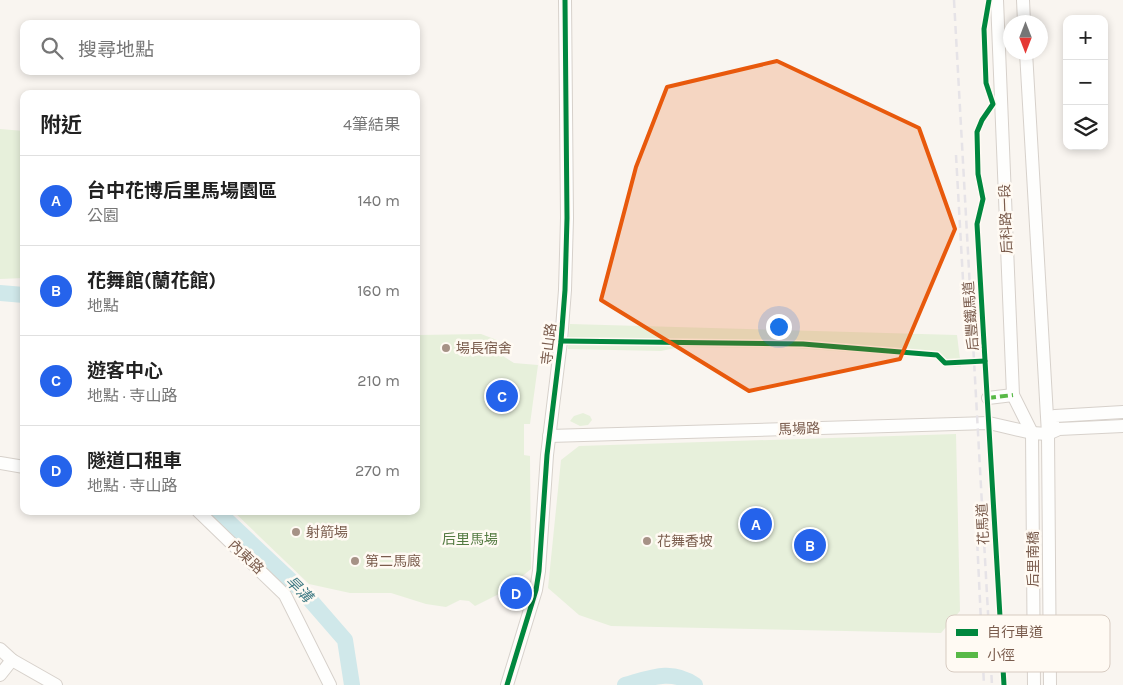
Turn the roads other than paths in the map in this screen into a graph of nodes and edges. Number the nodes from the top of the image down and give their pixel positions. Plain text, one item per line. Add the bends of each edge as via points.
1 (565, 0) edge
2 (998, 0) edge
3 (1023, 0) edge
4 (1024, 15) edge
5 (1026, 60) edge
6 (1013, 395) junction
7 (988, 398) dead end
8 (1123, 412) edge
9 (1123, 426) edge
10 (1032, 434) junction
11 (1048, 434) junction
12 (549, 436) junction
13 (0, 463) edge
14 (20, 466) edge
15 (202, 515) edge
16 (1033, 615) edge
17 (1049, 615) edge
18 (0, 649) edge
19 (12, 660) junction
20 (1034, 672) edge
21 (1050, 672) edge
22 (0, 675) edge
23 (56, 685) edge
24 (330, 685) edge
25 (506, 685) edge
26 (1034, 685) edge
27 (1050, 685) edge

1 - 12 street, 寺山路 via 565,290 562,342
2 - 6 street, 后科路一段
3 - 4 street
5 - 11 street, 后科路一段
6 - 7 street
6 - 10 street, 后科路一段
8 - 11 street via 1055,416
9 - 11 street, 馬場路 via 1059,430
10 - 11 street, 馬場路
10 - 12 street, 馬場路 via 989,423
10 - 16 street, 后里南橋
11 - 17 street, 后里南橋
12 - 25 street, 寺山路 via 536,590
13 - 14 street
15 - 24 street, 內東路 via 285,595
18 - 19 street
19 - 22 street
19 - 23 street
20 - 26 street, 后里南橋
21 - 27 street, 后里南橋

